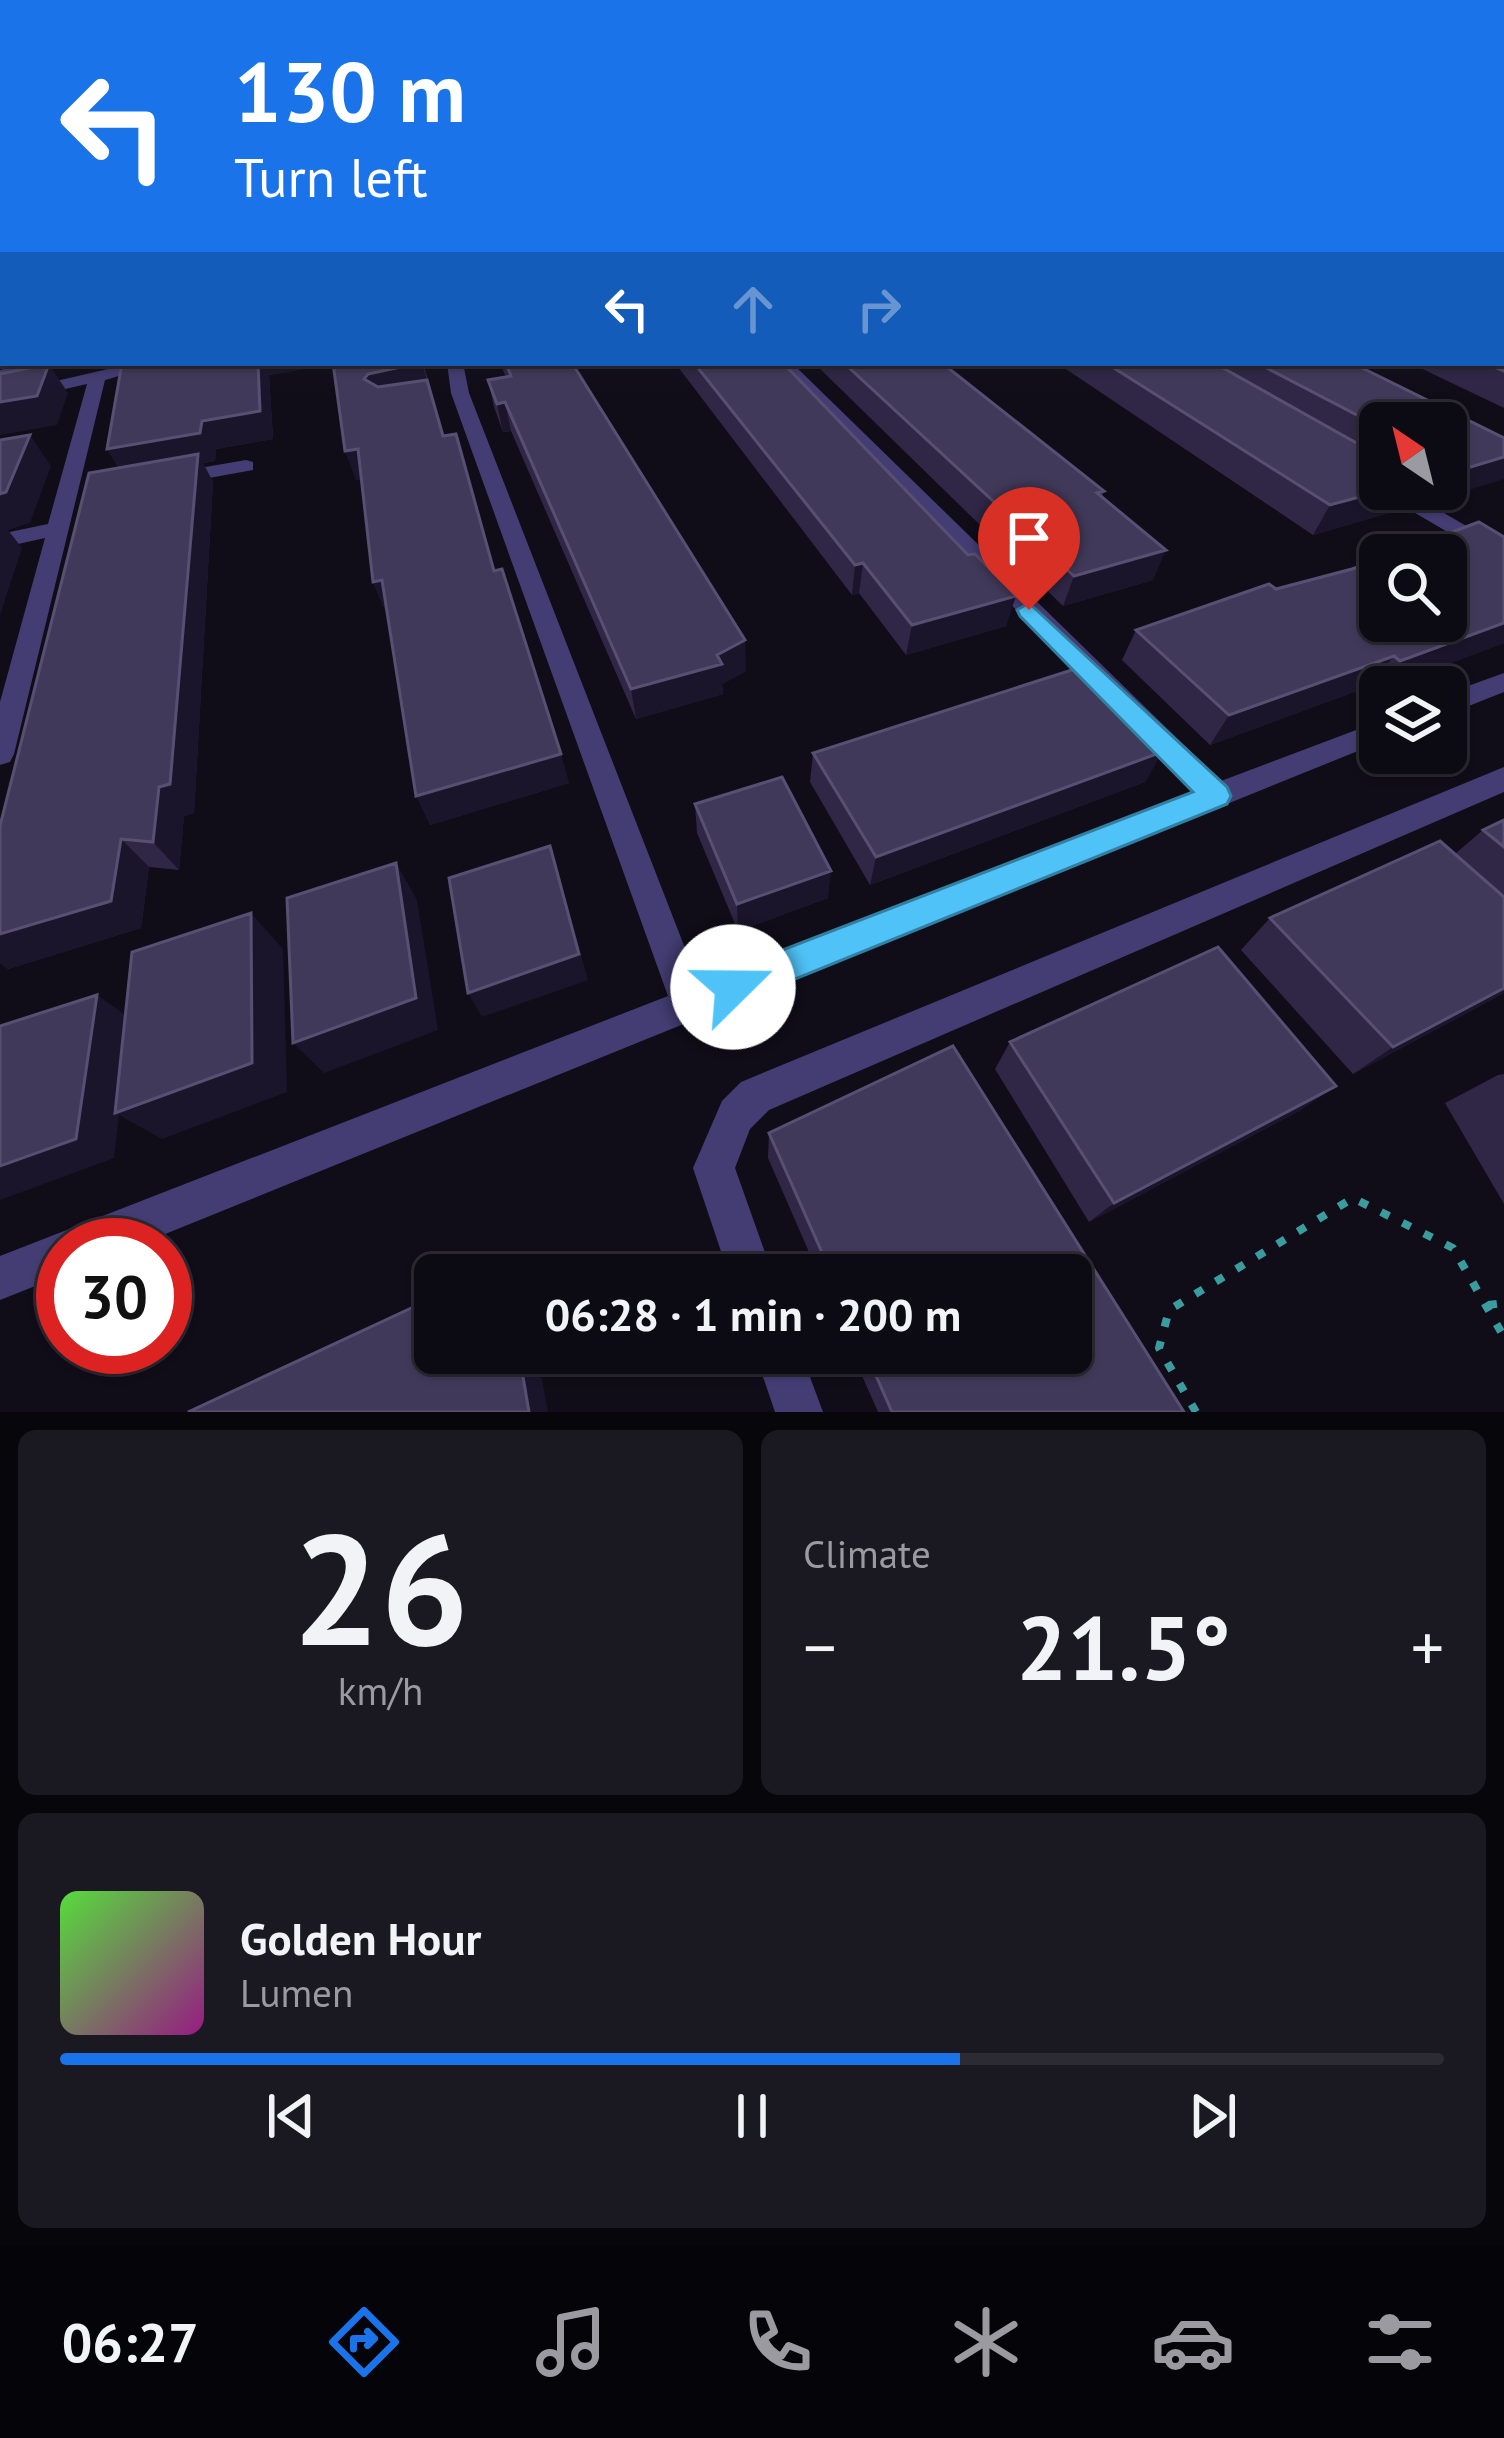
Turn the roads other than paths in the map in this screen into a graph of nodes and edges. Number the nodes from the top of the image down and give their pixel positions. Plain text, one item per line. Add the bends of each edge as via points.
1 (42, 366) edge
2 (143, 366) edge
3 (455, 366) edge
4 (786, 366) edge
5 (0, 375) edge
6 (97, 377) junction
7 (0, 399) edge
8 (246, 466) dead end
9 (156, 482) edge
10 (1423, 510) edge
11 (57, 529) junction
12 (0, 541) edge
13 (1504, 558) edge
14 (1504, 682) edge
15 (1467, 697) edge
16 (1359, 739) edge
17 (0, 754) edge
18 (1504, 779) edge
19 (1216, 796) junction
20 (688, 1004) junction
21 (152, 1218) edge
22 (745, 1254) edge
23 (36, 1264) edge
24 (0, 1278) edge
25 (785, 1374) edge
26 (799, 1412) edge

1 - 5 street
2 - 6 street
3 - 20 street via 451,394
4 - 19 street
6 - 7 street
6 - 11 street via 77,496
8 - 9 street
10 - 13 street
11 - 12 street
11 - 17 street
14 - 15 street
16 - 19 street
18 - 22 street via 755,1096 736,1115 715,1168
19 - 20 street
20 - 21 street
23 - 24 street
25 - 26 street

